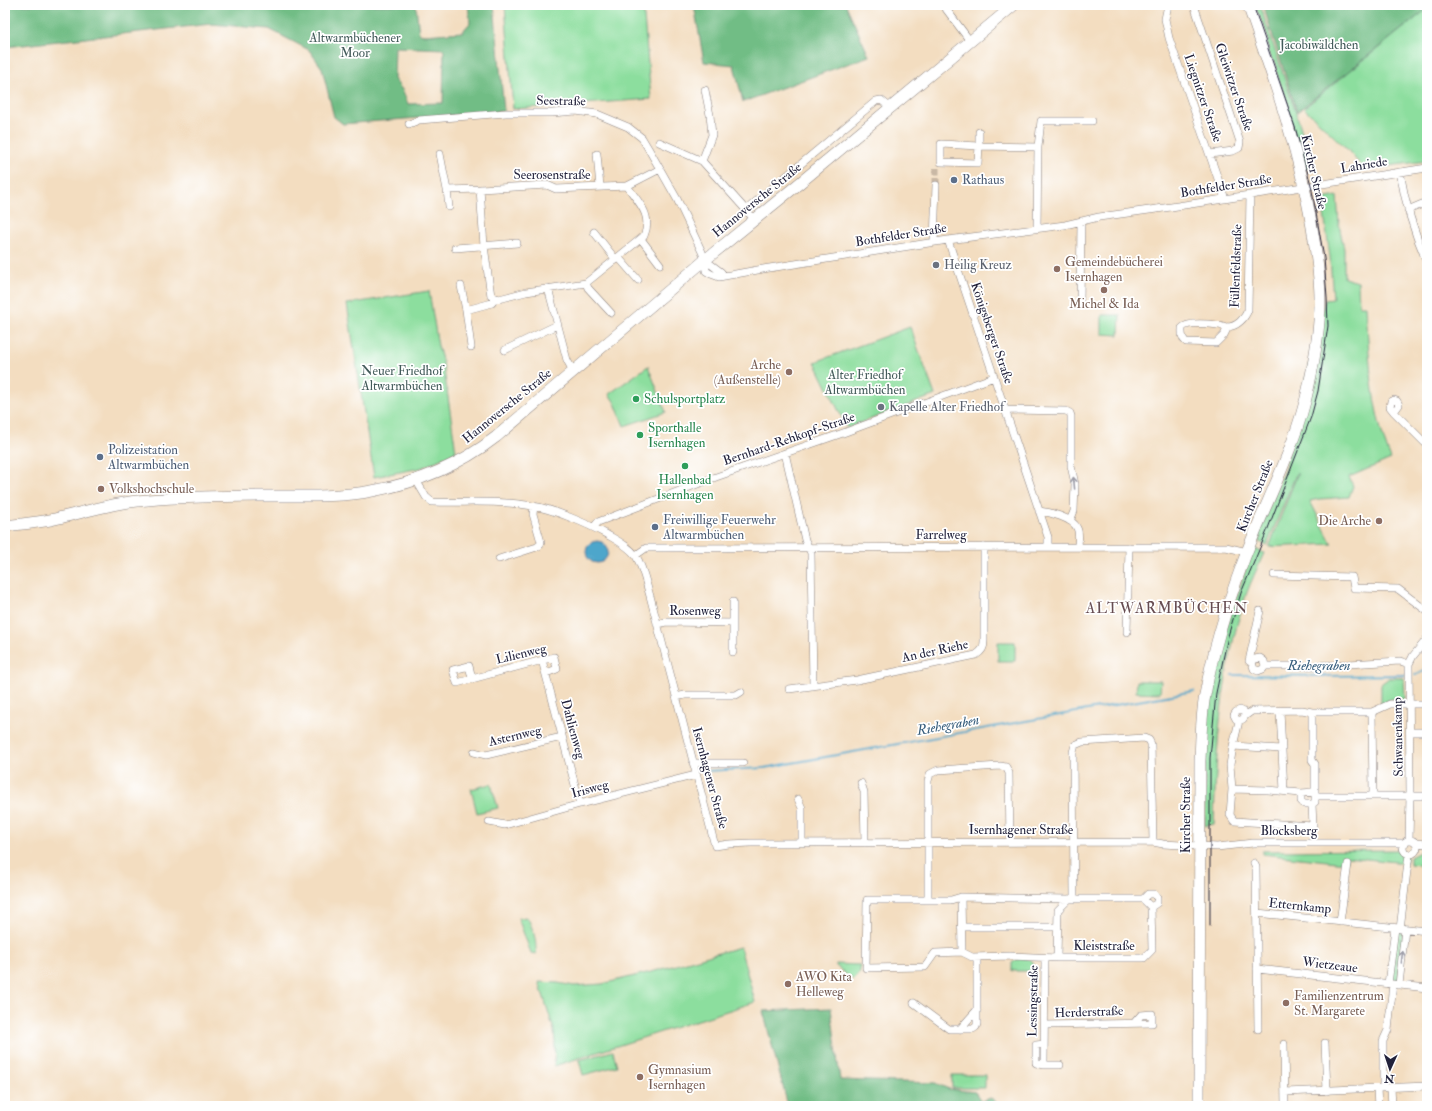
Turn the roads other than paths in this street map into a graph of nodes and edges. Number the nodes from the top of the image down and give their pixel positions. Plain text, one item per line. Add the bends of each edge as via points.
1 (946, 5) edge
2 (1014, 5) edge
3 (1168, 5) edge
4 (1194, 5) edge
5 (1248, 5) edge
6 (970, 41) junction
7 (705, 90) dead end
8 (891, 108) junction
9 (1092, 121) dead end
10 (409, 124) dead end
11 (979, 132) dead end
12 (659, 142) dead end
13 (978, 146) junction
14 (1038, 147) junction
15 (440, 154) dead end
16 (597, 154) dead end
17 (1210, 154) junction
18 (702, 161) junction
19 (941, 162) junction
20 (936, 168) tunnel mouth
21 (1427, 168) edge
22 (660, 169) junction
23 (1400, 172) junction
24 (936, 185) tunnel mouth
25 (627, 186) junction
26 (1304, 186) junction
27 (600, 187) junction
28 (480, 189) junction
29 (447, 190) junction
30 (1250, 195) junction
31 (1225, 199) junction
32 (1427, 202) edge
33 (449, 207) dead end
34 (746, 210) junction
35 (1408, 210) junction
36 (754, 219) junction
37 (1081, 222) junction
38 (1037, 228) junction
39 (594, 232) dead end
40 (641, 239) junction
41 (948, 240) junction
42 (934, 242) junction
43 (517, 243) dead end
44 (484, 246) junction
45 (455, 248) dead end
46 (617, 259) junction
47 (705, 260) junction
48 (1427, 260) edge
49 (660, 264) dead end
50 (638, 280) dead end
51 (586, 283) junction
52 (461, 286) dead end
53 (548, 288) junction
54 (495, 299) junction
55 (1080, 304) dead end
56 (466, 310) junction
57 (611, 313) dead end
58 (557, 325) junction
59 (1228, 327) junction
60 (471, 347) dead end
61 (505, 350) dead end
62 (573, 371) junction
63 (994, 377) junction
64 (1006, 410) junction
65 (1394, 412) dead end
66 (1427, 445) edge
67 (785, 453) junction
68 (416, 480) junction
69 (534, 506) junction
70 (1039, 511) junction
71 (1070, 521) junction
72 (5, 526) edge
73 (594, 527) junction
74 (984, 547) junction
75 (1048, 547) junction
76 (1078, 547) junction
77 (1129, 547) junction
78 (809, 548) junction
79 (1247, 552) junction
80 (636, 555) junction
81 (498, 559) dead end
82 (1274, 576) dead end
83 (733, 602) dead end
84 (1260, 611) dead end
85 (1427, 611) edge
86 (733, 623) junction
87 (657, 624) junction
88 (1127, 632) dead end
89 (1427, 639) edge
90 (733, 652) dead end
91 (542, 660) junction
92 (1409, 664) junction
93 (546, 673) junction
94 (472, 678) dead end
95 (813, 686) junction
96 (790, 689) dead end
97 (741, 692) dead end
98 (676, 697) junction
99 (1427, 703) edge
100 (1409, 704) junction
101 (1280, 711) junction
102 (1312, 712) junction
103 (1372, 712) junction
104 (1410, 732) junction
105 (1427, 732) edge
106 (562, 736) junction
107 (1233, 746) junction
108 (1281, 749) junction
109 (474, 752) dead end
110 (693, 763) junction
111 (743, 763) dead end
112 (696, 774) junction
113 (861, 783) dead end
114 (1232, 789) junction
115 (1284, 791) junction
116 (1300, 793) junction
117 (1315, 794) junction
118 (1410, 795) junction
119 (1373, 796) junction
120 (1427, 796) edge
121 (798, 799) dead end
122 (580, 804) junction
123 (1312, 804) junction
124 (489, 822) dead end
125 (928, 842) junction
126 (1010, 842) junction
127 (1074, 842) junction
128 (1153, 842) junction
129 (802, 843) junction
130 (864, 843) junction
131 (1427, 844) edge
132 (1199, 846) junction
133 (1410, 847) junction
134 (1427, 847) edge
135 (1254, 863) dead end
136 (1348, 864) dead end
137 (961, 897) junction
138 (1071, 899) junction
139 (1143, 899) junction
140 (928, 900) junction
141 (1152, 907) junction
142 (1257, 913) junction
143 (1340, 922) junction
144 (961, 927) junction
145 (1058, 927) junction
146 (1400, 929) junction
147 (1427, 931) edge
148 (962, 952) junction
149 (977, 956) junction
150 (1045, 958) junction
151 (1057, 958) junction
152 (1257, 968) junction
153 (1394, 984) junction
154 (1427, 988) edge
155 (914, 1002) dead end
156 (977, 1010) junction
157 (1134, 1022) dead end
158 (1045, 1025) junction
159 (1258, 1028) dead end
160 (960, 1029) junction
161 (1325, 1043) dead end
162 (1284, 1044) dead end
163 (1060, 1065) dead end
164 (1427, 1086) edge
165 (1391, 1088) junction
166 (1380, 1089) junction
167 (1327, 1091) junction
168 (1285, 1092) junction
169 (1199, 1106) edge
170 (1285, 1106) edge
171 (1378, 1106) edge
172 (1392, 1106) edge

1 - 6 street via 946,9
2 - 6 main road, Hannoversche Straße
3 - 17 street, Liegnitzer Straße via 1166,28
4 - 17 street, Gleiwitzer Straße via 1240,142 1239,148 1234,152
5 - 26 main road, Kircher Straße via 1290,131
6 - 8 main road, Hannoversche Straße
7 - 18 street via 712,136
8 - 34 street, Hannoversche Straße via 881,100 876,101
8 - 36 main road, Hannoversche Straße
9 - 14 street via 1041,120
10 - 22 street, Seestraße via 419,120 506,113 576,111 596,114 628,127 642,138
11 - 13 street
12 - 18 street
13 - 14 street
13 - 19 street via 978,163
13 - 19 street via 941,144
14 - 38 street
15 - 29 street
16 - 27 street, Seerosenstraße
17 - 31 street, Liegnitzer Straße
18 - 34 street
19 - 20 street
21 - 23 street, Lahriede
22 - 25 street, Seerosenstraße
22 - 47 street, Seestraße
23 - 26 street, Lahriede
23 - 35 street
24 - 42 street
25 - 27 street, Seerosenstraße
25 - 40 street via 646,212 646,231
26 - 30 street, Bothfelder Straße
26 - 79 main road, Kircher Straße via 1312,225 1320,298 1314,357 1309,386 1291,444
27 - 28 street, Seerosenstraße via 556,189 547,185
28 - 29 street, Seerosenstraße
28 - 44 street
29 - 33 street
30 - 31 street, Bothfelder Straße
30 - 59 street, Füllenfeldstraße via 1248,310 1245,318
31 - 37 street, Bothfelder Straße via 1099,217
32 - 35 street
34 - 36 street
35 - 48 street
36 - 47 main road, Hannoversche Straße
37 - 38 street, Bothfelder Straße
37 - 55 street
38 - 41 street, Bothfelder Straße
39 - 46 street
40 - 46 street
40 - 49 street
41 - 42 street, Bothfelder Straße
41 - 63 street, Königsberger Straße
42 - 47 street, Bothfelder Straße via 724,276
43 - 44 street
44 - 45 street
44 - 54 street via 491,296
46 - 50 street
46 - 51 street
47 - 62 main road, Hannoversche Straße
51 - 53 street
51 - 57 street
52 - 56 street
53 - 54 street
53 - 58 street
54 - 56 street via 492,303
56 - 60 street
58 - 61 street
58 - 62 street via 567,360
59 - 59 street, Füllenfeldstraße via 1187,324 1182,328 1182,336 1186,342 1216,343
62 - 68 main road, Hannoversche Straße via 484,446 449,466
63 - 64 street, Königsberger Straße
63 - 67 street, Bernhard-Rehkopf-Straße
64 - 70 street, Königsberger Straße
71 -> 64 street via 1074,511 1075,484 1071,466 1070,413
65 - 66 street
67 - 73 street, Bernhard-Rehkopf-Straße via 598,522
67 - 78 street
68 - 69 street, Isernhagener Straße via 432,502
68 - 72 main road, Hannoversche Straße via 372,491 323,496 145,500 48,521
69 - 73 street, Isernhagener Straße
69 - 81 street via 533,514 540,545
70 - 71 street via 1051,512
70 - 75 street, Königsberger Straße via 1048,537
71 - 76 street via 1078,529
73 - 80 street, Isernhagener Straße via 621,542
74 - 75 street, Farrelweg
74 - 78 street, Farrelweg
74 - 95 street, An der Riehe via 984,647 981,651 976,655 857,680
75 - 76 street, Farrelweg
76 - 77 street, Farrelweg
77 - 79 street, Farrelweg via 1226,547
77 - 88 street
78 - 80 street, Farrelweg via 646,548
78 - 95 street
79 - 132 main road, Kircher Straße via 1220,630 1205,695 1201,727
80 - 87 street, Isernhagener Straße
82 - 85 street via 1352,577 1354,588 1398,589
83 - 86 street, Rosenweg
84 - 92 street via 1249,661 1252,663 1260,658 1264,661 1264,666 1400,661
86 - 87 street, Rosenweg
86 - 90 street, Rosenweg
87 - 98 street, Isernhagener Straße
89 - 92 street
91 - 93 street, Dahlienweg
91 - 93 street, Lilienweg via 554,657 557,669
91 - 94 street, Lilienweg
92 - 100 street, Schwanenkamp
93 - 106 street, Dahlienweg
95 - 96 street, An der Riehe
97 - 98 street via 736,695
98 - 110 street, Isernhagener Straße
99 - 100 street
100 - 103 street via 1390,704
100 - 104 street, Schwanenkamp
101 - 102 street
101 - 107 street via 1252,711 1242,718
101 - 108 street
102 - 103 street
102 - 117 street
103 - 119 street
104 - 105 street
104 - 118 street, Schwanenkamp
106 - 109 street, Asternweg via 486,755
106 - 122 street, Dahlienweg
107 - 108 street
107 - 114 street via 1230,765
108 - 115 street
110 - 111 street
110 - 112 street, Isernhagener Straße
112 - 122 street, Irisweg
112 - 129 street, Isernhagener Straße via 715,846
113 - 130 street via 864,792
114 - 115 street
114 - 123 street via 1230,815 1234,821 1313,826
115 - 116 street
116 - 117 street
116 - 123 street via 1304,804
117 - 119 street
117 - 123 street via 1315,802
118 - 119 street
118 - 120 street
118 - 133 street, Schwanenkamp
121 - 129 street via 802,808
122 - 124 street, Irisweg via 505,825
125 - 126 street, Isernhagener Straße
125 - 126 street via 930,774 938,770 1000,766 1006,767 1009,773
125 - 130 street, Isernhagener Straße
125 - 140 street
126 - 127 street, Isernhagener Straße
127 - 128 street, Isernhagener Straße
127 - 128 street via 1075,745 1082,742 1144,738 1151,744
127 - 138 street
128 - 132 street, Isernhagener Straße
129 - 130 street, Isernhagener Straße
131 - 133 street, Blocksberg
132 - 133 street, Blocksberg via 1253,843 1380,844
132 - 169 main road, Kircher Straße
133 - 134 street, Blocksberg
133 - 146 street, Schwanenkamp
135 - 142 street
136 - 143 street, Etternkamp
137 - 138 street
137 - 140 street via 951,900
137 - 144 street
138 - 139 street, Kleiststraße
138 - 145 street, Lessingstraße via 1058,910
139 - 141 street
139 - 141 street, Kleiststraße via 1148,894 1154,894 1157,903
140 - 148 street, Lessingstraße via 867,900 866,968 926,967 935,953
141 - 151 street, Kleiststraße via 1152,950 1144,958
142 - 143 street, Etternkamp
142 - 152 street
143 - 146 street, Etternkamp
144 - 145 street
144 - 148 street
145 - 151 street, Lessingstraße
146 - 147 street, Etternkamp
153 -> 146 street
146 - 153 street
148 - 149 street, Lessingstraße via 972,957
149 - 150 street, Lessingstraße
149 - 156 street
150 - 151 street, Lessingstraße
150 - 158 street, Lessingstraße
152 - 153 street, Wietzeaue
152 - 159 street
153 - 154 street, Wietzeaue
153 - 166 street via 1388,1030 1383,1041
155 - 160 street via 949,1029
156 - 160 street
156 - 160 street via 976,1027
157 - 158 street, Herderstraße
158 - 163 street, Lessingstraße via 1044,1044 1036,1045 1036,1063
161 - 167 street
162 - 168 street
164 - 165 street
165 - 166 street
165 - 172 street
166 - 167 street
166 - 171 street
167 - 168 street
168 - 170 street

